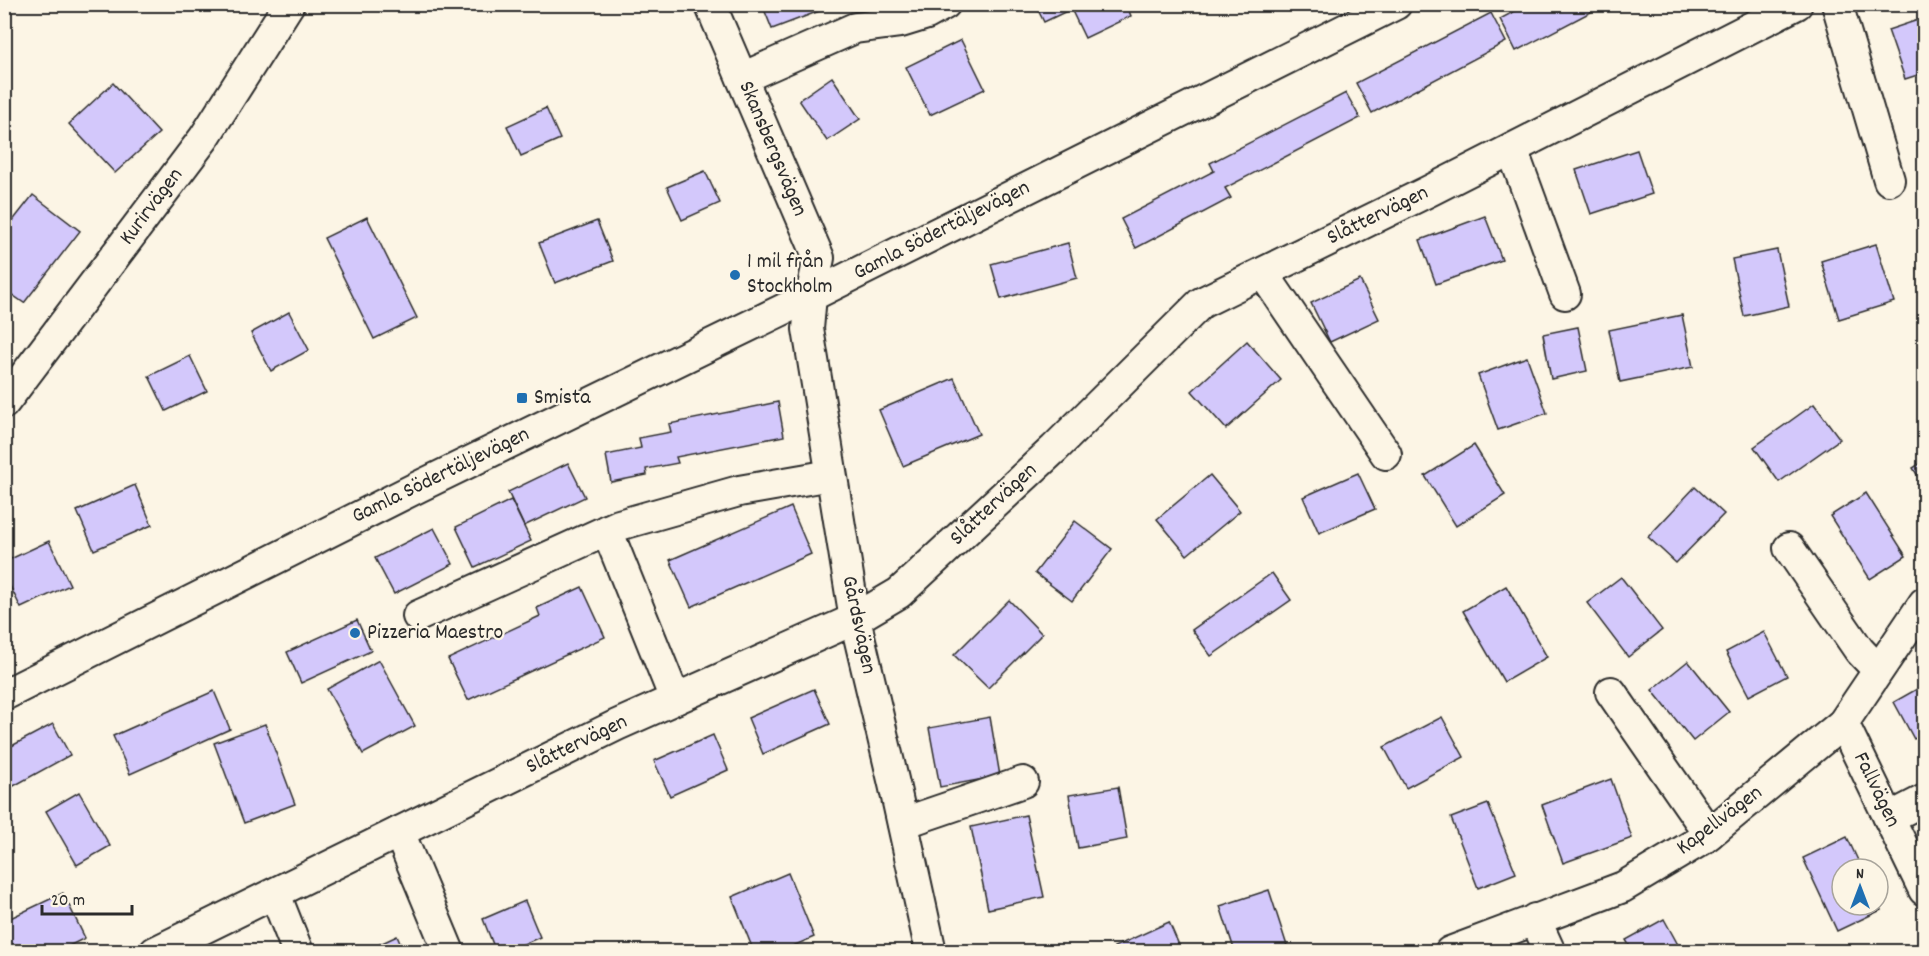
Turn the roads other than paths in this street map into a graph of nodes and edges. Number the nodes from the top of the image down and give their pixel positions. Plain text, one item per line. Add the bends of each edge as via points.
1 (289, 4) edge
2 (710, 4) edge
3 (945, 4) edge
4 (1396, 4) edge
5 (1797, 4) edge
6 (1837, 4) edge
7 (742, 78) junction
8 (1512, 149) junction
9 (1889, 180) dead end
10 (1263, 273) junction
11 (1565, 294) dead end
12 (811, 296) junction
13 (4, 403) edge
14 (1386, 454) dead end
15 (831, 475) junction
16 (607, 530) junction
17 (1789, 548) dead end
18 (1924, 603) edge
19 (418, 616) dead end
20 (855, 619) junction
21 (1878, 670) junction
22 (1611, 692) dead end
23 (4, 695) edge
24 (675, 699) junction
25 (1843, 723) junction
26 (1023, 782) dead end
27 (1924, 800) edge
28 (1889, 818) junction
29 (903, 823) junction
30 (399, 832) junction
31 (1709, 834) junction
32 (1924, 890) edge
33 (274, 894) junction
34 (1535, 919) junction
35 (155, 951) edge
36 (298, 951) edge
37 (449, 951) edge
38 (931, 951) edge
39 (1450, 951) edge
40 (1551, 951) edge

1 - 13 street, Kurirvägen via 204,138
2 - 7 street, Skansbergsvägen
3 - 7 street via 901,22 855,28
4 - 12 street, Gamla Södertäljevägen
5 - 8 street, Slåttervägen
6 - 9 street
7 - 12 street, Skansbergsvägen via 819,258
8 - 10 street, Slåttervägen
8 - 11 street
10 - 14 street
10 - 20 street, Slåttervägen via 1201,303 1054,449 898,593
12 - 15 street, Gårdsvägen via 808,329
12 - 23 street, Gamla Södertäljevägen
15 - 16 street via 739,491
15 - 20 street, Gårdsvägen
16 - 19 street
16 - 24 street
17 - 21 street via 1859,650
18 - 21 street, Kapellvägen
20 - 24 street, Slåttervägen
20 - 29 street, Gårdsvägen
21 - 25 street, Kapellvägen
22 - 31 street
24 - 30 street, Slåttervägen
25 - 28 street, Fallvägen
25 - 31 street, Kapellvägen
26 - 29 street
27 - 28 street
28 - 32 street, Fallvägen
29 - 38 street, Gårdsvägen
30 - 33 street, Slåttervägen
30 - 37 street
31 - 34 street, Kapellvägen via 1623,887
33 - 35 street, Slåttervägen
33 - 36 street
34 - 39 street, Kapellvägen
34 - 40 street

